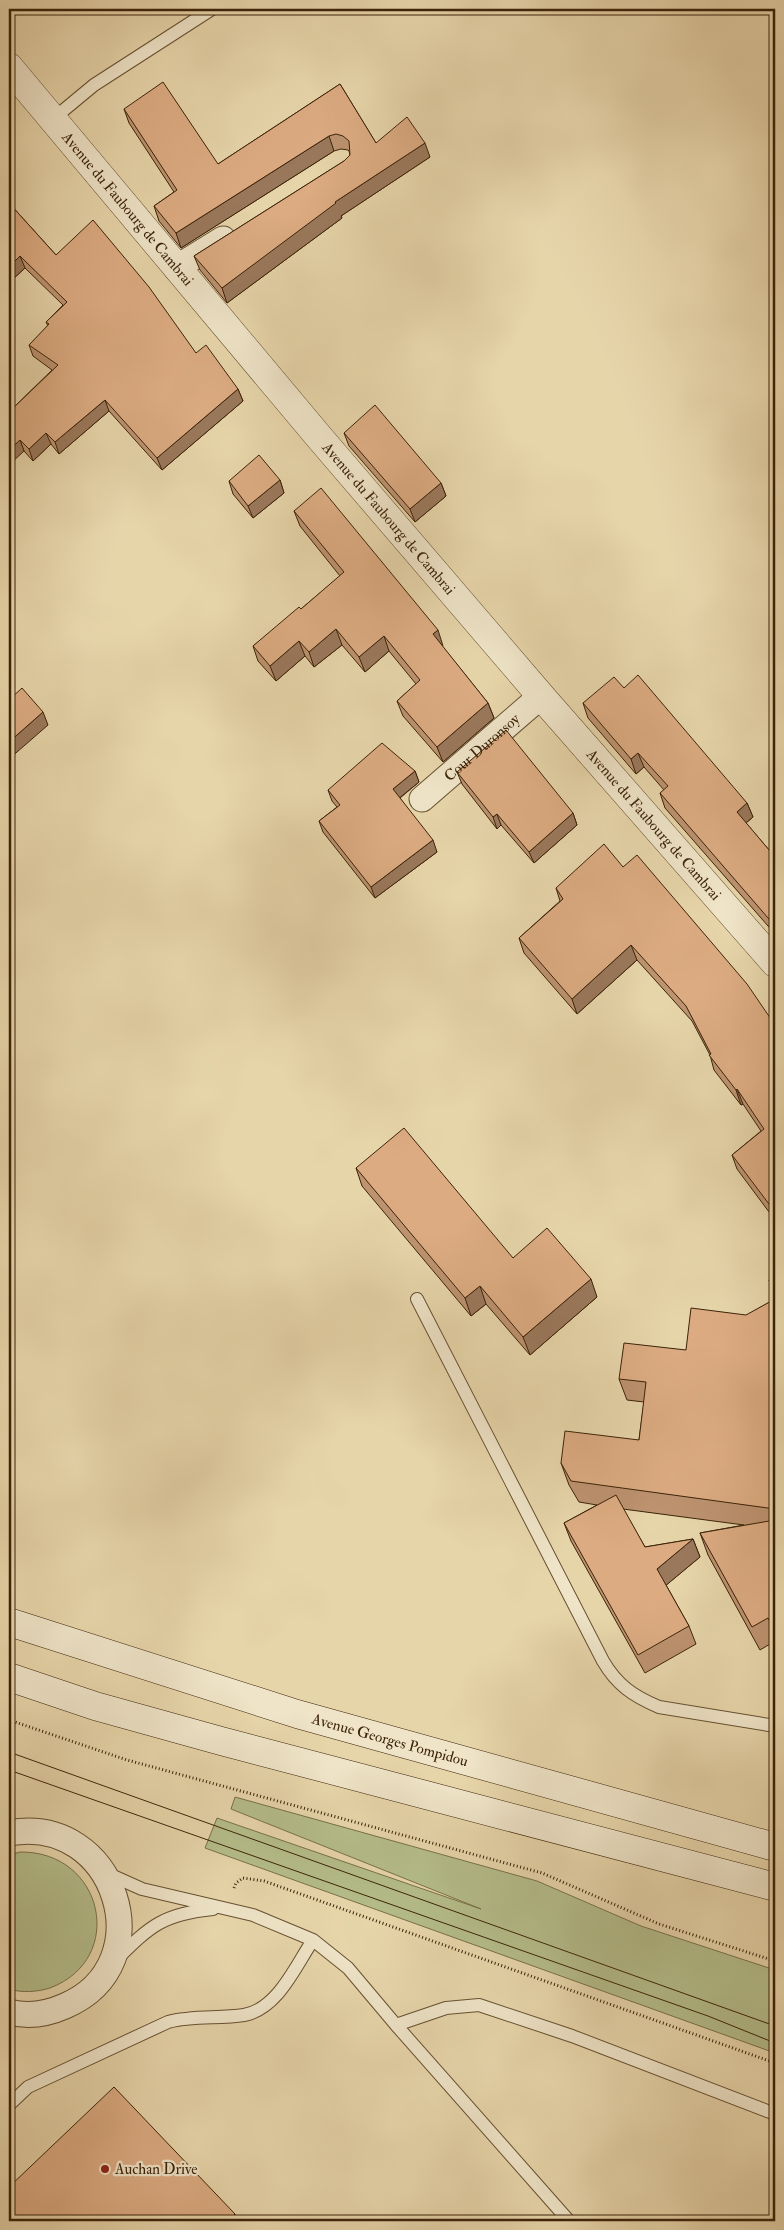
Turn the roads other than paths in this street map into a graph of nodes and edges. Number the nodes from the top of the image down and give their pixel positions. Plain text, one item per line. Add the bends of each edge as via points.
1 (212, 9) edge
2 (9, 67) edge
3 (53, 119) junction
4 (243, 226) edge
5 (176, 268) junction
6 (541, 696) junction
7 (422, 799) dead end
8 (775, 964) edge
9 (417, 1299) dead end
10 (9, 1622) edge
11 (9, 1677) edge
12 (775, 1726) edge
13 (9, 1833) edge
14 (775, 1847) edge
15 (104, 1871) junction
16 (775, 1887) edge
17 (228, 1908) junction
18 (313, 1940) junction
19 (105, 1972) junction
20 (9, 2012) edge
21 (38, 2014) junction
22 (396, 2025) junction
23 (9, 2030) edge
24 (9, 2106) edge
25 (775, 2114) edge
26 (570, 2221) edge

1 - 3 lane via 94,85
2 - 3 main road, Avenue du Faubourg de Cambrai
3 - 5 main road, Avenue du Faubourg de Cambrai
4 - 5 street
5 - 6 main road, Avenue du Faubourg de Cambrai
6 - 7 street, Cour Duronsoy
6 - 8 main road, Avenue du Faubourg de Cambrai
9 - 12 lane via 603,1661 620,1685 658,1706
10 - 14 main road, Avenue Georges Pompidou via 316,1719
11 - 16 main road via 95,1706 230,1744
13 - 15 street via 31,1831 62,1838 90,1855
15 - 17 lane via 142,1889
15 - 19 street via 119,1915 115,1950
17 - 18 lane via 276,1923
17 - 19 lane via 178,1913 165,1919 141,1936
18 - 22 lane via 348,1968
18 - 24 lane via 275,1998 260,2009 246,2015 184,2017 168,2022 28,2086
19 - 21 street via 76,2001
20 - 21 street
21 - 23 street
22 - 25 lane via 446,2008 479,2005 572,2036
22 - 26 lane

